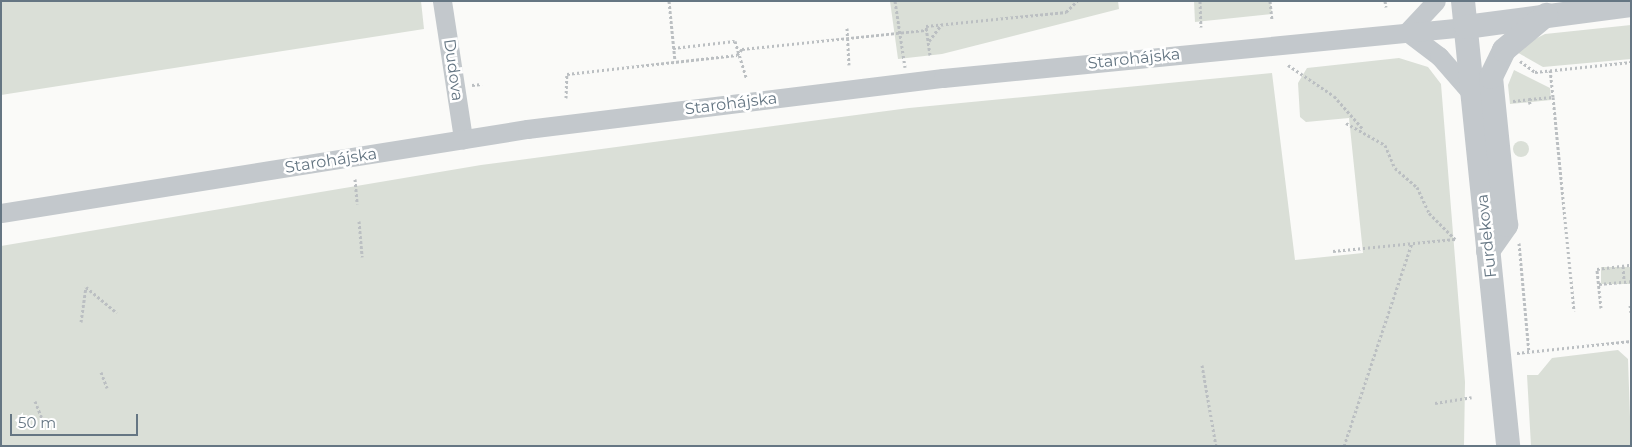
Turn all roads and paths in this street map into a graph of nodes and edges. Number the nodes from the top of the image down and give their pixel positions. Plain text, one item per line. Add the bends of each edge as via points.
1 (442, 1) edge
2 (669, 1) edge
3 (895, 1) edge
4 (1077, 1) edge
5 (1200, 1) edge
6 (1270, 1) edge
7 (1385, 1) edge
8 (1436, 1) edge
9 (1463, 1) edge
10 (1584, 5) edge
11 (1631, 5) edge
12 (1386, 7) dead end
13 (1546, 15) junction
14 (1272, 19) dead end
15 (943, 24) junction
16 (1201, 27) dead end
17 (1466, 27) junction
18 (847, 28) dead end
19 (927, 30) junction
20 (1407, 32) junction
21 (899, 33) junction
22 (848, 38) junction
23 (928, 42) junction
24 (673, 48) junction
25 (737, 55) junction
26 (930, 55) dead end
27 (902, 58) dead end
28 (1515, 58) dead end
29 (675, 61) junction
30 (1631, 62) edge
31 (850, 65) dead end
32 (1288, 65) dead end
33 (1550, 70) junction
34 (746, 77) dead end
35 (1473, 95) junction
36 (1553, 97) junction
37 (566, 98) dead end
38 (1530, 99) junction
39 (1505, 102) dead end
40 (1530, 104) dead end
41 (1346, 123) dead end
42 (1363, 129) junction
43 (463, 139) junction
44 (355, 179) dead end
45 (357, 204) dead end
46 (1, 213) edge
47 (359, 221) dead end
48 (1412, 243) junction
49 (1333, 251) dead end
50 (1488, 251) junction
51 (362, 257) dead end
52 (1631, 265) edge
53 (1623, 266) junction
54 (1631, 281) edge
55 (1624, 282) junction
56 (1599, 284) junction
57 (1630, 305) edge
58 (1601, 308) dead end
59 (1574, 310) dead end
60 (1631, 313) edge
61 (117, 314) dead end
62 (81, 322) dead end
63 (1631, 341) edge
64 (1499, 355) junction
65 (1202, 365) dead end
66 (101, 372) dead end
67 (107, 388) dead end
68 (1472, 397) dead end
69 (35, 401) dead end
70 (1435, 403) dead end
71 (42, 418) dead end
72 (1216, 446) edge
73 (1344, 446) edge
74 (1508, 446) edge

1 - 43 street, Dudova
2 - 24 path
3 - 21 path
4 - 15 path via 1066,12
5 - 16 path
6 - 14 path
7 - 12 path
8 - 20 street
9 - 17 street, Furdekova
10 - 11 street
10 - 13 street
13 - 17 street
13 - 50 street via 1504,50 1491,77 1506,225
15 - 19 path via 926,26
15 - 23 path
17 - 20 street, Starohájska
17 - 35 street, Furdekova
18 - 22 path
19 - 21 path
19 - 23 path
20 - 35 street via 1439,56
20 - 43 street, Starohájska via 918,81
21 - 22 path
21 - 27 path
22 - 25 path via 742,49
22 - 31 path
23 - 26 path
24 - 25 path via 735,41
24 - 29 path
25 - 29 path
25 - 34 path
28 - 33 path via 1535,72
29 - 37 path via 567,74
30 - 33 path
32 - 42 path via 1334,96
33 - 36 path
35 - 50 street, Furdekova
36 - 38 path
36 - 59 path
38 - 39 path
38 - 40 path
41 - 42 path
42 - 48 path via 1385,145 1395,168 1417,187 1429,213 1455,239
43 - 46 street, Starohájska
44 - 45 path
47 - 51 path
48 - 49 path
48 - 73 path
50 - 64 street, Furdekova
52 - 53 path
53 - 55 path
53 - 56 path via 1598,269
54 - 55 path
55 - 56 path
56 - 58 path
57 - 60 path
61 - 62 path via 86,287
63 - 64 path
64 - 74 street, Furdekova
65 - 72 path
66 - 67 path
68 - 70 path
69 - 71 path

